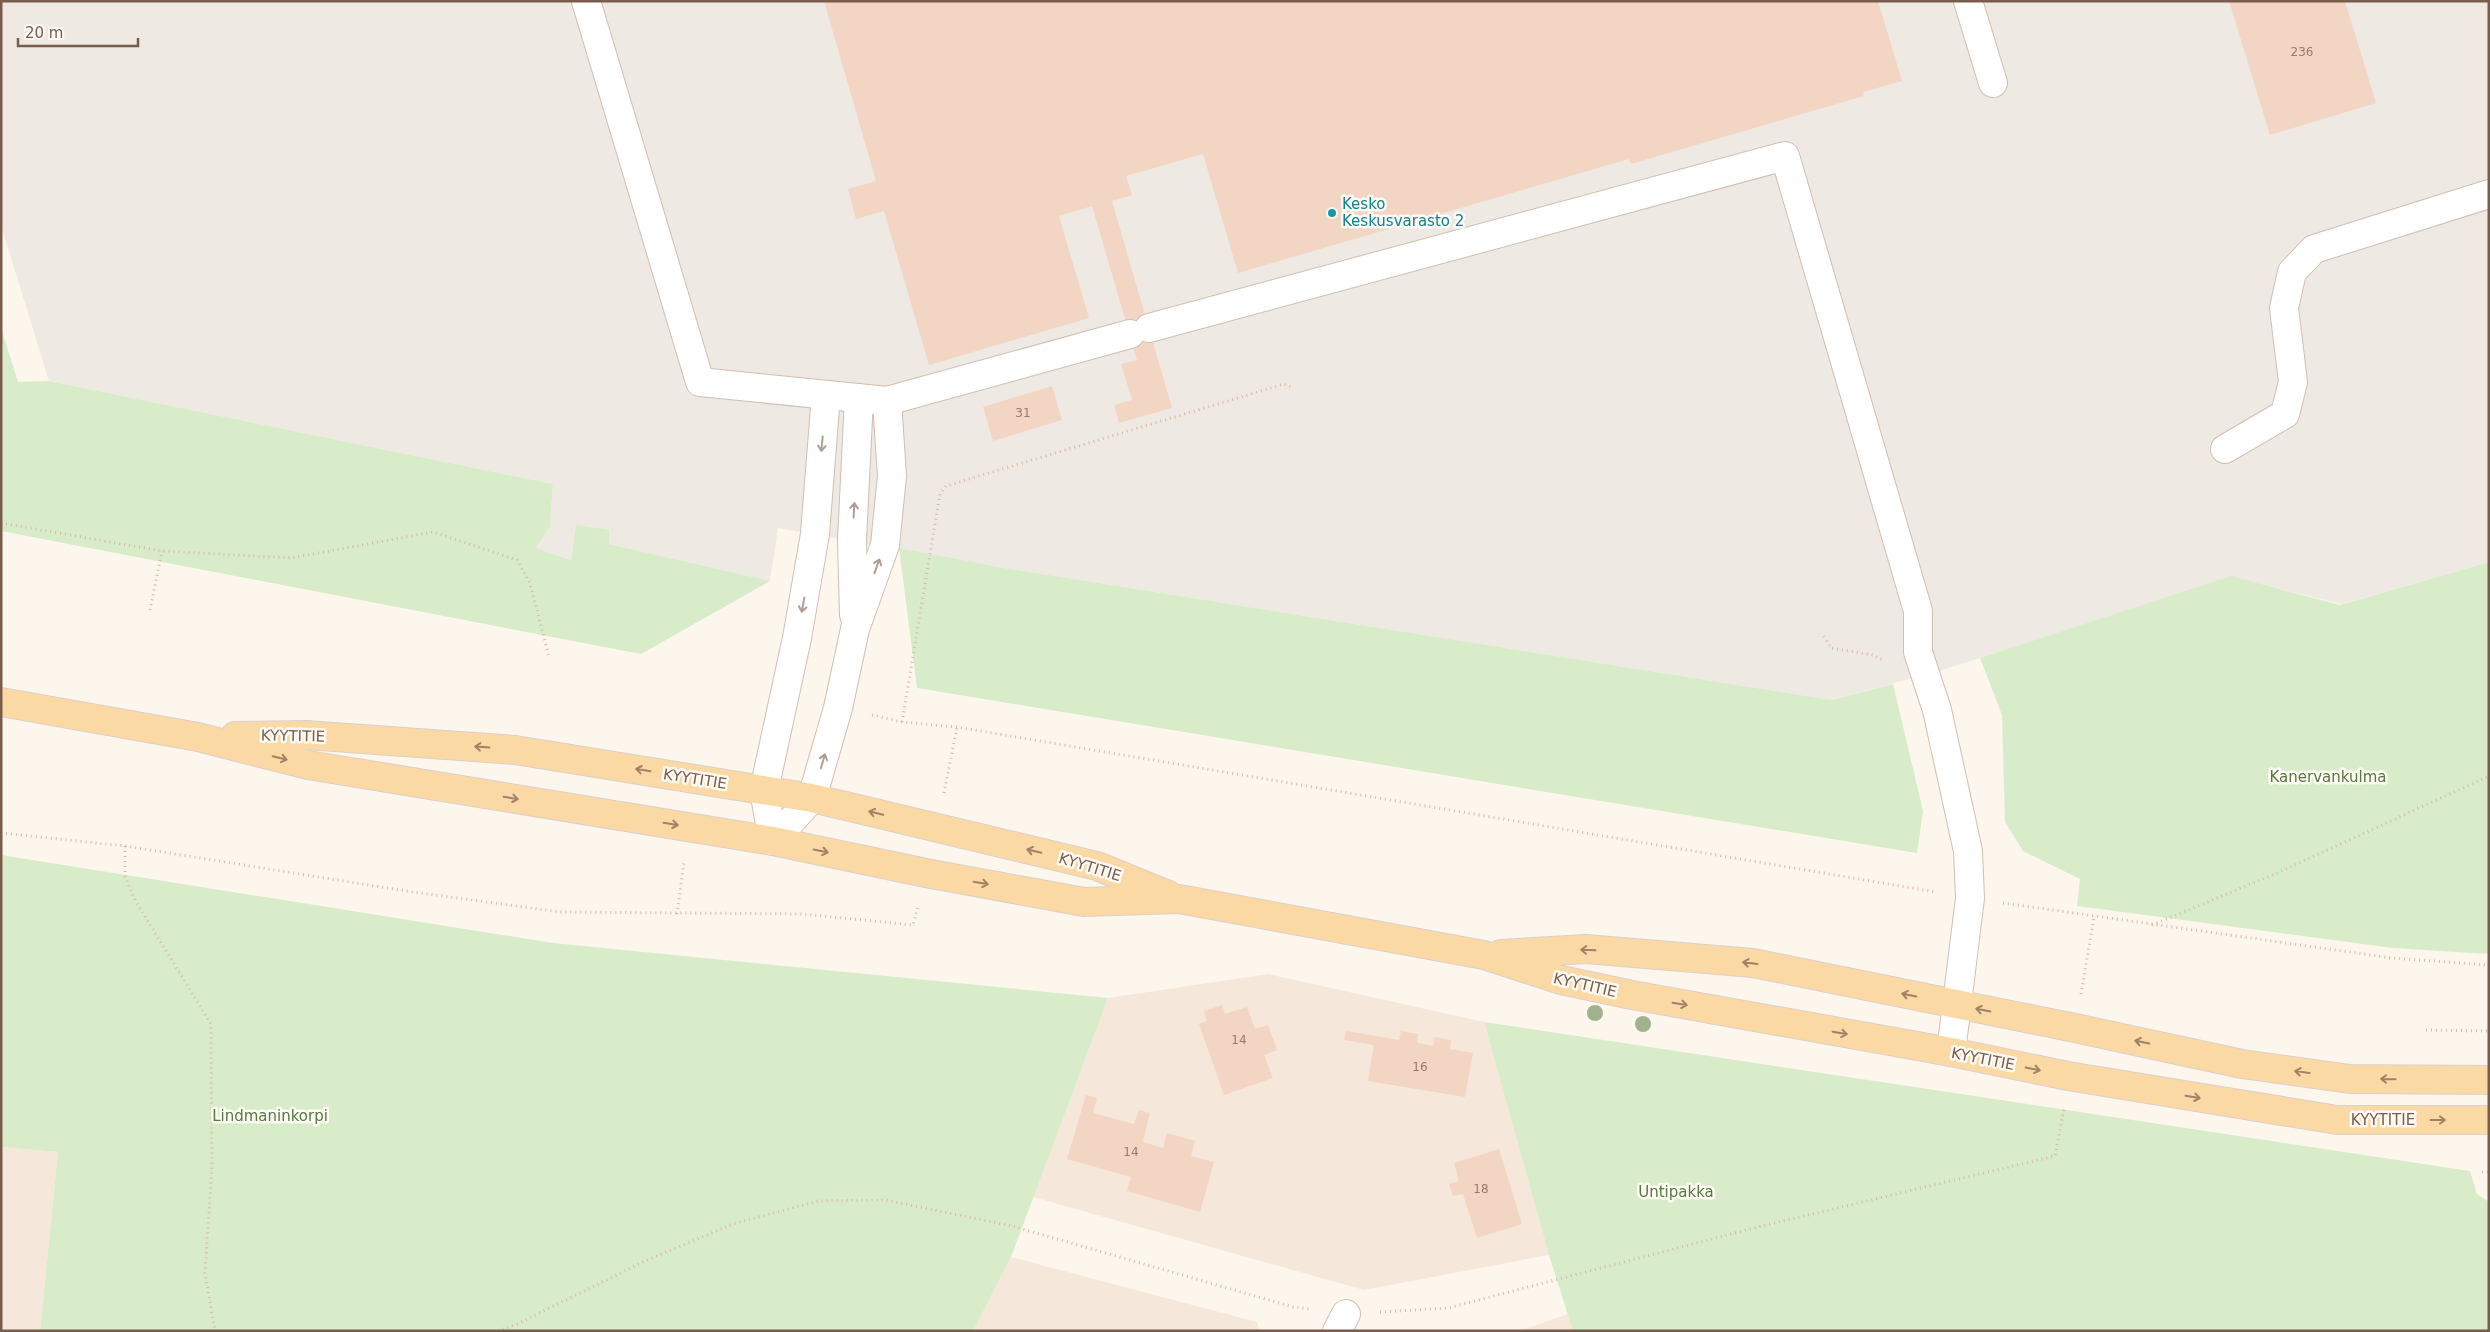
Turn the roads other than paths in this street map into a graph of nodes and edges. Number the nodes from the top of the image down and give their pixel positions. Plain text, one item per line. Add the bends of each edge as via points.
1 (586, 1) edge
2 (1968, 1) edge
3 (1993, 83) dead end
4 (2489, 194) edge
5 (826, 395) junction
6 (859, 398) junction
7 (887, 402) junction
8 (2225, 449) dead end
9 (855, 629) junction
10 (1, 702) edge
11 (198, 737) junction
12 (764, 790) junction
13 (812, 798) junction
14 (774, 841) junction
15 (1179, 899) junction
16 (1484, 955) junction
17 (1957, 1005) junction
18 (1951, 1052) junction
19 (2489, 1080) edge
20 (2489, 1120) edge

1 - 5 lane via 700,382
2 - 3 lane
4 - 8 lane via 2314,250 2292,272 2284,308 2293,382 2285,414
5 - 6 lane
5 -> 12 lane via 815,534 797,638
6 - 7 lane
9 -> 6 lane via 852,540
9 -> 7 lane via 885,545 892,476
7 - 17 lane via 1785,156 1918,611 1918,652 1937,710 1968,850 1970,898
13 -> 9 lane via 838,708
10 - 11 main road, KYYTITIE
12 -> 11 main road, KYYTITIE via 515,750 306,735
11 -> 14 main road, KYYTITIE via 308,765
12 - 13 main road, KYYTITIE
12 - 14 lane
13 - 14 lane
15 -> 13 main road, KYYTITIE via 1097,866
14 -> 15 main road, KYYTITIE via 1084,902
15 - 16 main road, KYYTITIE
17 -> 16 main road, KYYTITIE via 1753,963 1586,949
16 -> 18 main road, KYYTITIE via 1561,980 1632,996
17 - 18 lane
19 -> 17 main road, KYYTITIE via 2350,1078 2252,1065
18 -> 20 main road, KYYTITIE via 2068,1076 2337,1120

